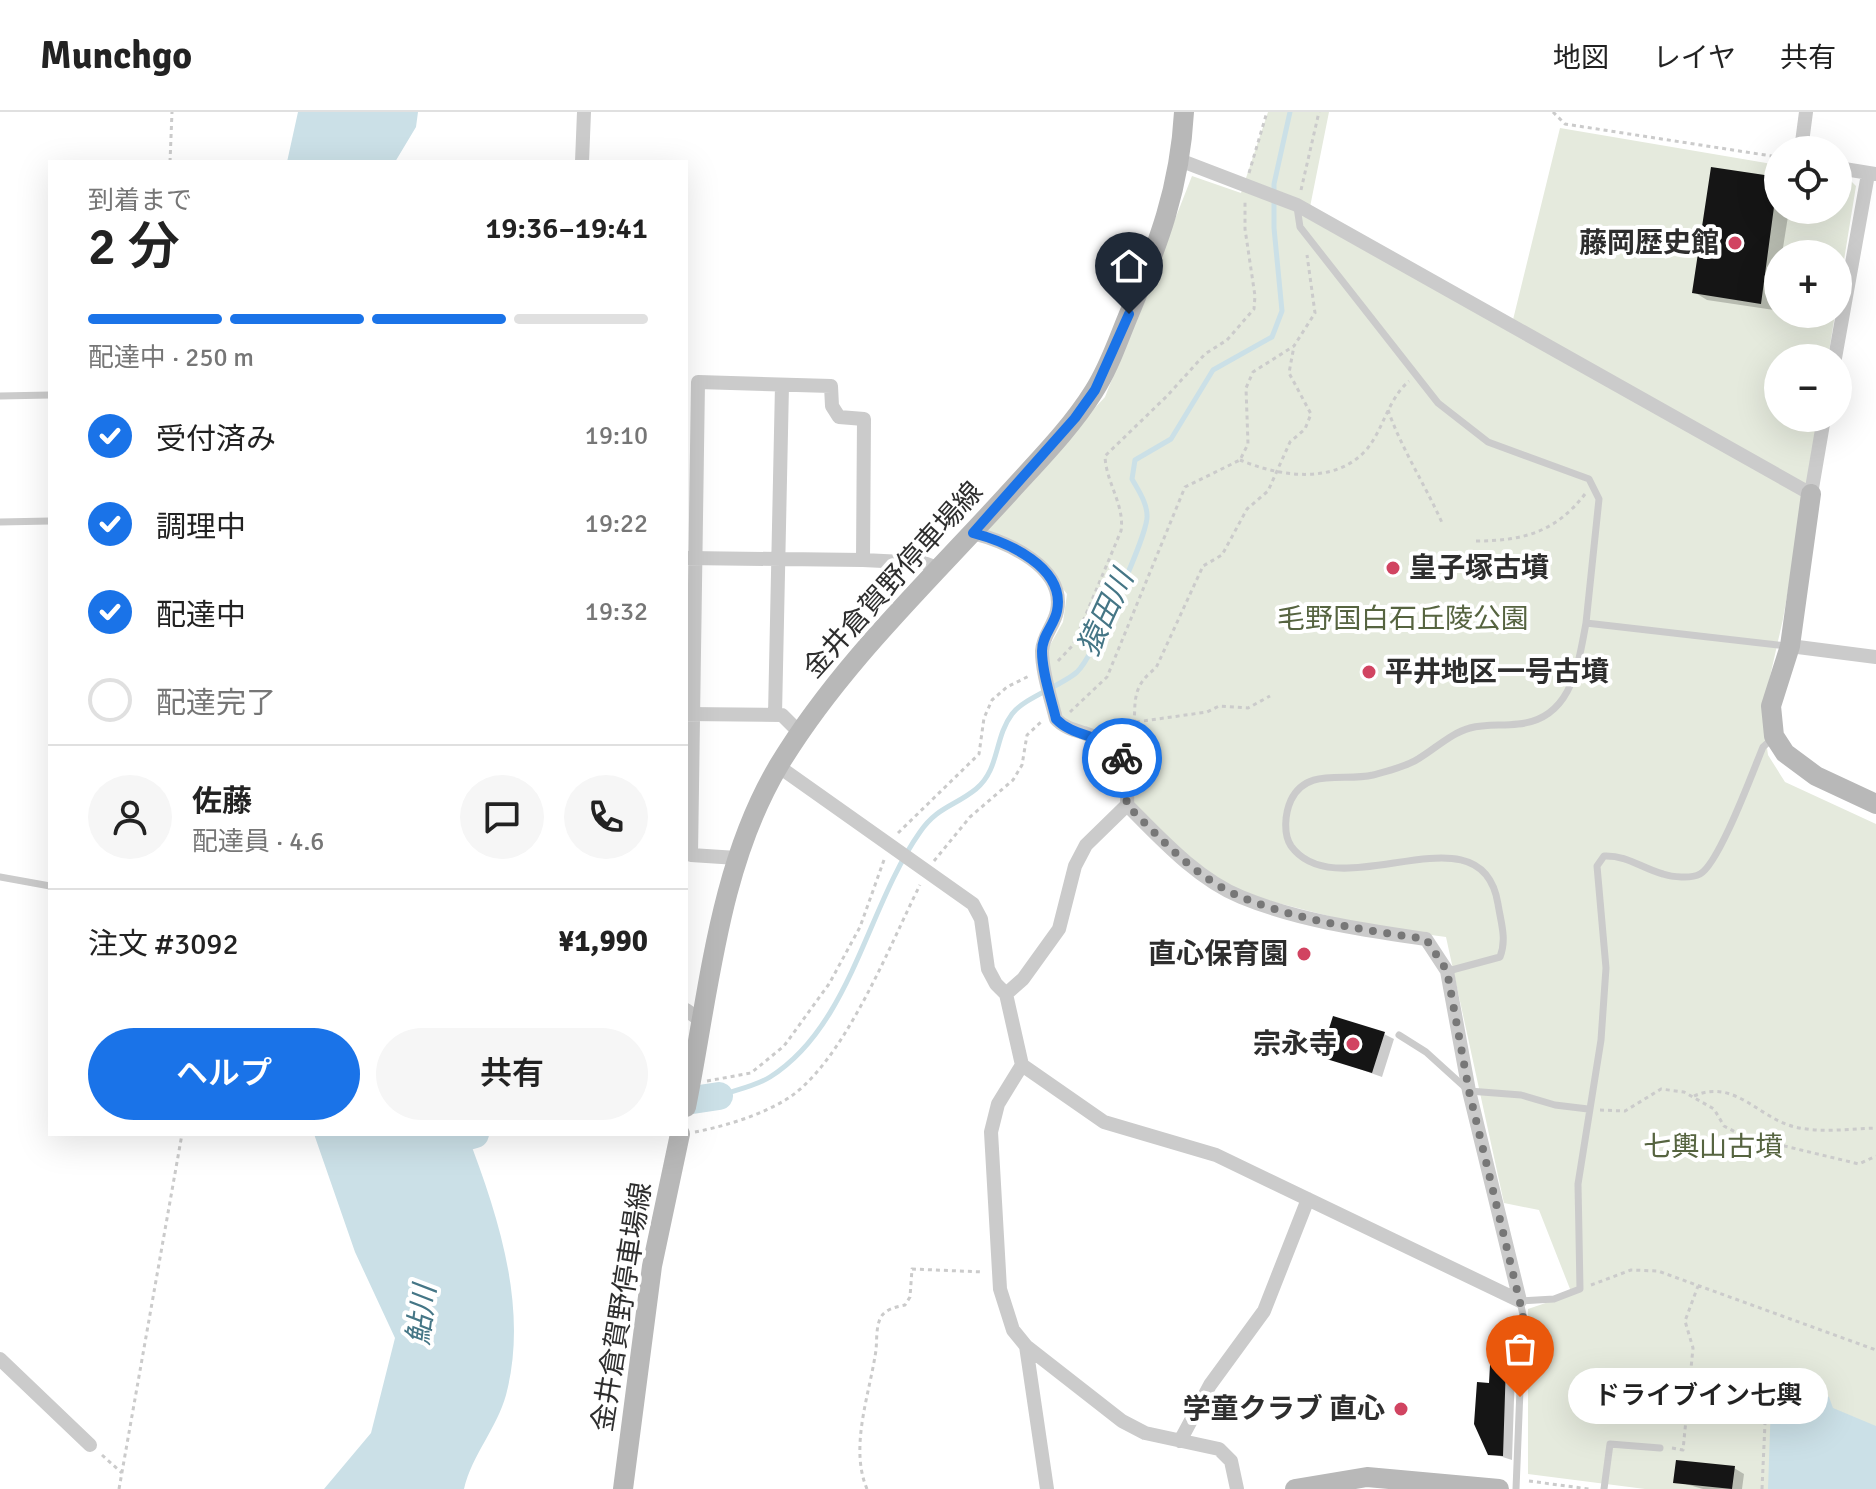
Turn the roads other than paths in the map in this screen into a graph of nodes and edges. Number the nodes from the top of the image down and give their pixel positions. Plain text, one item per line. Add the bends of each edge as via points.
1 (584, 112) edge
2 (1184, 112) edge
3 (1806, 112) edge
4 (1803, 136) edge
5 (582, 160) edge
6 (1182, 161) junction
7 (1852, 170) edge
8 (1872, 174) edge
9 (1293, 203) junction
10 (1838, 344) edge
11 (692, 382) edge
12 (782, 385) junction
13 (48, 395) edge
14 (0, 396) edge
15 (1822, 432) edge
16 (1811, 494) junction
17 (48, 521) edge
18 (0, 522) edge
19 (973, 533) junction
20 (691, 558) edge
21 (778, 559) junction
22 (863, 560) junction
23 (940, 569) junction
24 (1586, 623) junction
25 (1790, 646) junction
26 (1876, 657) edge
27 (690, 714) edge
28 (775, 715) junction
29 (800, 733) junction
30 (1774, 736) junction
31 (778, 766) junction
32 (1876, 804) edge
33 (1127, 805) junction
34 (737, 858) junction
35 (0, 877) edge
36 (48, 886) edge
37 (1447, 971) junction
38 (1006, 994) junction
39 (695, 1016) edge
40 (1399, 1035) dead end
41 (1022, 1065) junction
42 (689, 1091) edge
43 (1469, 1091) junction
44 (1588, 1109) junction
45 (680, 1136) edge
46 (1308, 1199) junction
47 (1520, 1301) junction
48 (1026, 1346) junction
49 (0, 1359) edge
50 (1180, 1441) junction
51 (90, 1445) road end
52 (1660, 1448) road end
53 (1508, 1484) edge
54 (1468, 1487) edge
55 (623, 1489) edge
56 (1047, 1489) edge
57 (1237, 1489) edge
58 (1295, 1489) edge
59 (1516, 1489) edge
60 (1604, 1489) edge

1 - 5 street
2 - 6 main road, 金井倉賀野停車場線
3 - 4 street
6 - 9 street
6 - 19 main road, 金井倉賀野停車場線 via 1148,269 1095,390
7 - 8 street
8 - 10 street
9 - 16 street
9 - 24 lane via 1300,227 1438,403 1488,442 1589,479 1599,499
11 - 12 street
11 - 20 street
12 - 21 street
12 - 22 street via 831,386 832,406 839,417 864,419
13 - 14 lane
15 - 16 street
16 - 25 main road
17 - 18 lane
19 - 23 main road, 金井倉賀野停車場線
19 - 33 street via 1021,550 1059,595 1042,653 1056,719 1116,748 1123,760
20 - 21 street
20 - 27 street
21 - 22 street
21 - 28 street
22 - 23 street via 924,563
23 - 29 main road, 金井倉賀野停車場線 via 827,695
24 - 25 lane
24 - 37 lane via 1570,689 1557,707 1537,720 1467,729 1415,761 1365,777 1324,777 1304,783 1291,799 1285,820 1288,842 1300,858 1325,869 1455,858 1481,866 1495,885 1505,944 1500,957 1489,963
25 - 26 street
25 - 30 main road via 1771,706
27 - 28 street
27 - 34 street via 691,855
28 - 29 street via 782,715
29 - 31 main road, 金井倉賀野停車場線
30 - 32 main road via 1798,764
30 - 44 lane via 1763,747 1720,847 1702,873 1664,875 1619,855 1604,856 1597,866 1606,968 1601,1040
31 - 34 main road, 金井倉賀野停車場線
31 - 38 street via 973,904 981,919 988,969
33 - 37 street via 1192,866 1239,897 1426,939
33 - 38 street via 1086,845 1075,866 1059,929
34 - 39 main road, 金井倉賀野停車場線
35 - 36 lane
37 - 43 street
38 - 41 street
39 - 42 main road, 金井倉賀野停車場線
40 - 43 lane
41 - 46 street via 1104,1122 1216,1155
41 - 48 street via 998,1104 991,1132 1004,1311
43 - 44 lane
43 - 47 street
44 - 47 lane via 1578,1184 1580,1289 1554,1299
45 - 55 main road, 金井倉賀野停車場線 via 652,1266
46 - 47 street
46 - 50 street via 1264,1311 1210,1385
47 - 53 lane
48 - 50 street via 1122,1421
48 - 56 street
49 - 51 street
50 - 57 street via 1219,1449 1231,1461
52 - 60 lane via 1610,1444
53 - 54 main road
53 - 59 lane
54 - 58 main road via 1367,1477

